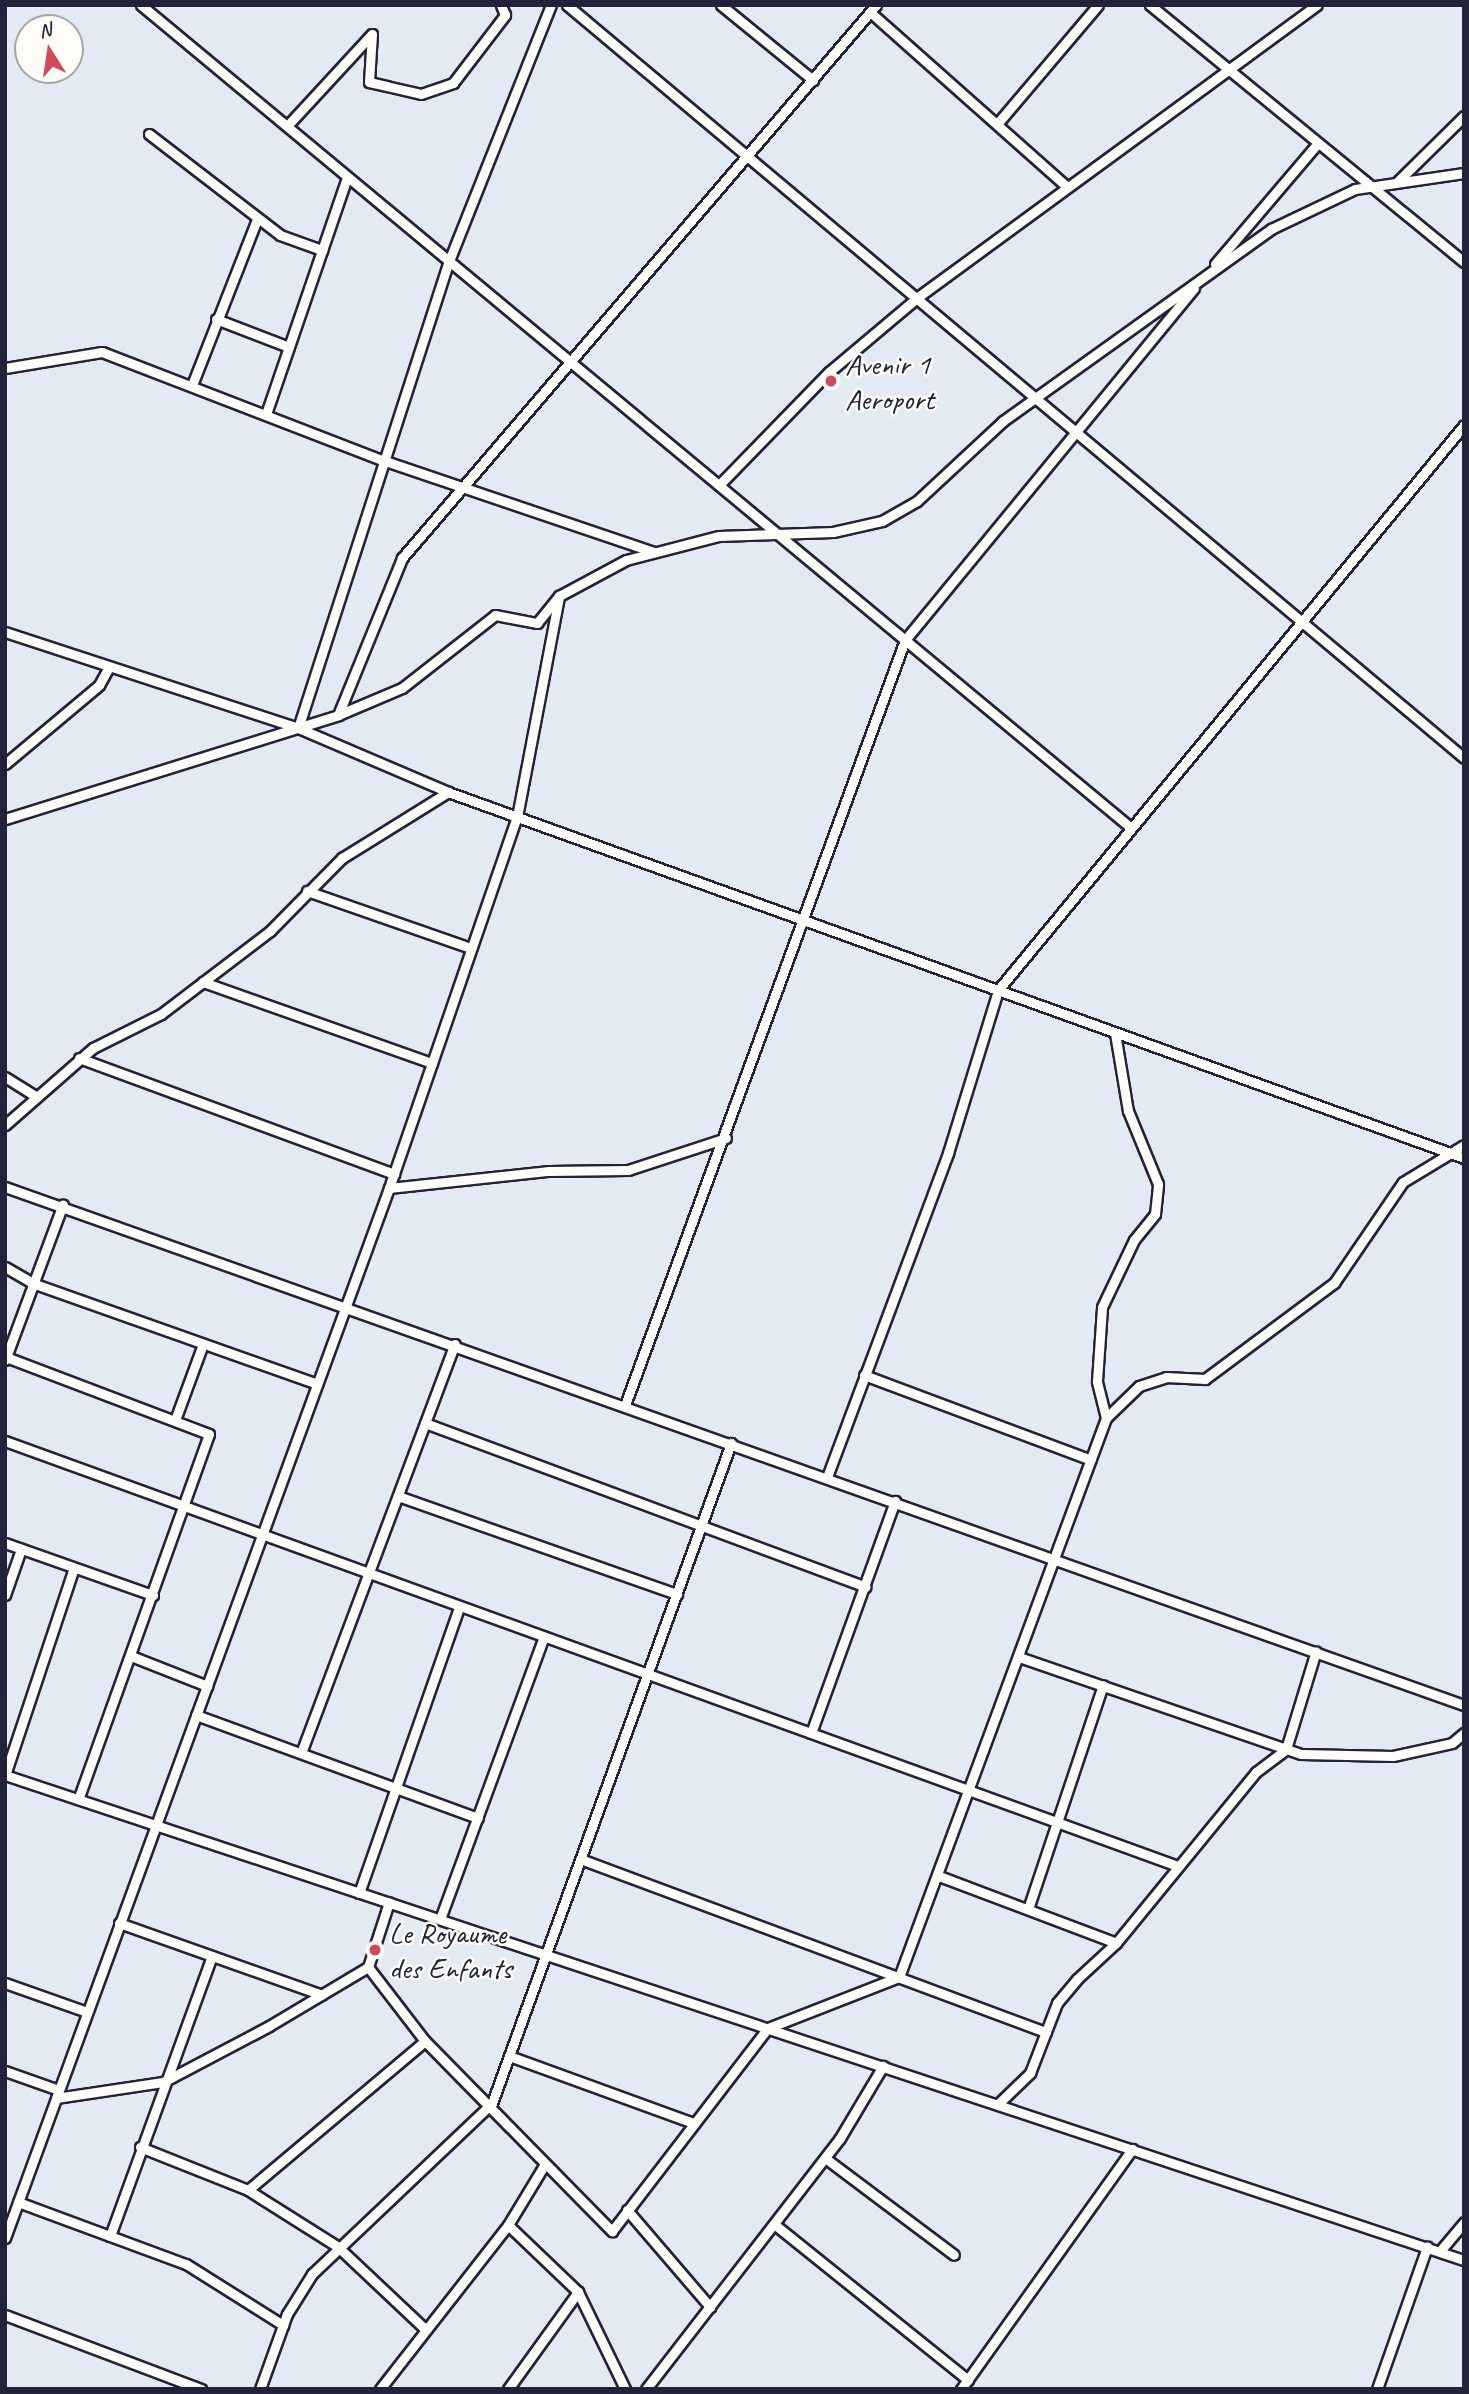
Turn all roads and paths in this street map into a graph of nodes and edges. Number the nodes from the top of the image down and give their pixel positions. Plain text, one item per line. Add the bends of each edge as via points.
1 (141, 5) edge
2 (501, 5) edge
3 (551, 5) edge
4 (567, 5) edge
5 (720, 5) edge
6 (1098, 5) edge
7 (1150, 5) edge
8 (1317, 5) edge
9 (873, 9) edge
10 (1225, 68) junction
11 (813, 80) junction
12 (1464, 116) edge
13 (997, 124) junction
14 (288, 127) junction
15 (149, 134) dead end
16 (1318, 143) junction
17 (747, 157) junction
18 (1464, 173) edge
19 (347, 178) junction
20 (1397, 182) junction
21 (1066, 186) junction
22 (1371, 187) junction
23 (257, 219) junction
24 (322, 250) junction
25 (449, 261) junction
26 (1464, 262) edge
27 (1206, 275) junction
28 (918, 297) junction
29 (216, 319) junction
30 (289, 347) junction
31 (574, 364) junction
32 (5, 368) edge
33 (192, 386) junction
34 (1039, 396) junction
35 (266, 414) junction
36 (1075, 425) junction
37 (1464, 425) edge
38 (385, 461) junction
39 (719, 485) junction
40 (463, 487) junction
41 (782, 535) junction
42 (656, 553) junction
43 (559, 597) junction
44 (1301, 621) junction
45 (5, 632) edge
46 (905, 640) junction
47 (108, 669) junction
48 (338, 715) junction
49 (298, 728) junction
50 (1464, 758) edge
51 (5, 764) edge
52 (448, 792) junction
53 (517, 817) junction
54 (5, 819) edge
55 (1130, 827) junction
56 (307, 891) junction
57 (807, 921) junction
58 (471, 948) junction
59 (203, 982) junction
60 (998, 990) junction
61 (1115, 1032) junction
62 (79, 1058) junction
63 (432, 1063) junction
64 (5, 1077) edge
65 (36, 1096) junction
66 (5, 1125) edge
67 (726, 1138) junction
68 (1464, 1144) edge
69 (1459, 1157) edge
70 (394, 1174) junction
71 (5, 1187) edge
72 (389, 1188) junction
73 (63, 1204) junction
74 (5, 1267) edge
75 (35, 1284) junction
76 (346, 1305) junction
77 (203, 1344) junction
78 (455, 1344) junction
79 (6, 1359) edge
80 (864, 1376) junction
81 (317, 1384) junction
82 (625, 1405) junction
83 (1106, 1418) junction
84 (175, 1420) junction
85 (425, 1423) junction
86 (5, 1441) edge
87 (731, 1443) junction
88 (1091, 1460) junction
89 (827, 1476) junction
90 (398, 1496) junction
91 (895, 1501) junction
92 (185, 1506) junction
93 (701, 1526) junction
94 (260, 1535) junction
95 (5, 1543) edge
96 (21, 1549) junction
97 (1055, 1558) junction
98 (74, 1567) junction
99 (368, 1575) junction
100 (865, 1587) junction
101 (677, 1594) junction
102 (5, 1595) edge
103 (153, 1595) junction
104 (459, 1608) junction
105 (544, 1637) junction
106 (1316, 1651) junction
107 (131, 1656) junction
108 (1019, 1657) junction
109 (649, 1673) junction
110 (1103, 1685) junction
111 (208, 1686) junction
112 (1464, 1705) edge
113 (196, 1715) junction
114 (811, 1733) junction
115 (1464, 1733) edge
116 (1286, 1749) junction
117 (301, 1753) junction
118 (5, 1775) edge
119 (395, 1787) junction
120 (971, 1791) junction
121 (78, 1799) junction
122 (478, 1818) junction
123 (1057, 1822) junction
124 (155, 1825) junction
125 (583, 1860) junction
126 (1178, 1866) junction
127 (939, 1877) junction
128 (359, 1892) junction
129 (388, 1902) junction
130 (1028, 1909) junction
131 (440, 1919) junction
132 (119, 1923) junction
133 (1116, 1943) junction
134 (212, 1956) junction
135 (550, 1956) junction
136 (368, 1967) junction
137 (899, 1977) junction
138 (5, 1983) edge
139 (322, 1995) junction
140 (87, 2012) junction
141 (768, 2028) junction
142 (1046, 2032) junction
143 (425, 2040) junction
144 (512, 2057) junction
145 (883, 2066) junction
146 (5, 2071) edge
147 (163, 2082) junction
148 (57, 2094) junction
149 (492, 2103) junction
150 (998, 2104) junction
151 (693, 2123) junction
152 (140, 2147) junction
153 (1132, 2149) junction
154 (825, 2158) junction
155 (545, 2164) junction
156 (248, 2190) junction
157 (18, 2202) junction
158 (627, 2210) junction
159 (8, 2221) edge
160 (1464, 2222) edge
161 (774, 2224) junction
162 (508, 2225) junction
163 (110, 2236) junction
164 (5, 2238) edge
165 (338, 2247) junction
166 (1427, 2247) junction
167 (1440, 2251) junction
168 (954, 2255) dead end
169 (1464, 2260) edge
170 (578, 2292) junction
171 (710, 2307) junction
172 (5, 2315) edge
173 (283, 2325) junction
174 (423, 2327) junction
175 (968, 2380) junction
176 (201, 2389) edge
177 (260, 2389) edge
178 (380, 2389) edge
179 (508, 2389) edge
180 (625, 2389) edge
181 (646, 2389) edge
182 (961, 2389) edge
183 (1377, 2389) edge

1 - 14 street
2 - 14 street via 505,15 453,83 421,94 369,82 372,34
3 - 25 street
4 - 17 street
5 - 11 street
6 - 13 street
7 - 10 street
8 - 10 street
9 - 11 street
9 - 13 street
10 - 16 street
10 - 21 street
11 - 17 street
12 - 20 street
13 - 21 street
14 - 19 street
15 - 23 street
16 - 22 street
16 - 27 street
17 - 28 street
17 - 31 street
18 - 20 street
19 - 24 street
19 - 25 street
20 - 22 street
21 - 28 street
22 - 26 street
22 - 27 street via 1319,204
23 - 24 street via 280,235
23 - 29 street
24 - 30 street
25 - 31 street
25 - 38 street
27 - 34 street
27 - 36 street
28 - 34 street
28 - 39 street via 829,372
29 - 30 street
29 - 33 street
30 - 35 street
31 - 39 street
31 - 40 street
32 - 33 street via 102,352
33 - 35 street
34 - 36 street
34 - 41 street via 917,500 882,521
35 - 38 street
36 - 44 street
36 - 46 street
37 - 44 street
38 - 40 street
38 - 49 street
39 - 41 street
40 - 42 street
40 - 48 street via 402,558
41 - 42 street via 719,536
41 - 46 street
42 - 43 street via 626,560
43 - 48 street via 537,623 495,615 402,688
43 - 53 street
44 - 50 street
44 - 55 street
45 - 47 street
46 - 55 street
46 - 57 street
47 - 49 street
47 - 51 street via 99,685
48 - 49 street
49 - 52 street
49 - 54 street
52 - 53 street
52 - 56 street via 368,839
53 - 57 street
53 - 58 street
55 - 60 street
56 - 58 street
56 - 59 street via 270,931
57 - 60 street
57 - 67 street
58 - 63 street
59 - 62 street via 161,1014
59 - 63 street
60 - 61 street
60 - 80 street via 948,1153
61 - 69 street
61 - 83 street via 1128,1111 1158,1184 1155,1214 1134,1240 1102,1307 1097,1381
62 - 65 street
62 - 70 street
63 - 70 street
64 - 65 street
65 - 66 street
67 - 72 street via 628,1170
67 - 82 street
68 - 69 street
69 - 83 street via 1403,1182 1334,1283 1205,1379 1166,1377 1139,1386
70 - 72 street
71 - 73 street
72 - 76 street
73 - 75 street
73 - 76 street
74 - 75 street
75 - 77 street
75 - 79 street
76 - 78 street
76 - 81 street
77 - 81 street
77 - 84 street
78 - 82 street
78 - 85 street
79 - 84 street
80 - 88 street
80 - 89 street
81 - 94 street
82 - 87 street
83 - 88 street
84 - 92 street via 202,1427 210,1442
85 - 90 street
85 - 93 street
86 - 92 street
87 - 89 street
87 - 93 street
88 - 97 street
89 - 91 street
90 - 99 street
90 - 101 street
91 - 97 street
91 - 100 street
92 - 94 street
92 - 103 street
93 - 100 street
93 - 101 street
94 - 99 street
94 - 111 street
95 - 96 street
96 - 98 street
96 - 102 street
97 - 106 street
97 - 108 street
98 - 103 street
98 - 118 street
99 - 104 street
99 - 117 street
100 - 114 street
101 - 109 street
103 - 107 street
104 - 105 street
104 - 119 street
105 - 109 street
105 - 122 street
106 - 112 street
106 - 116 street
107 - 111 street
107 - 121 street
108 - 110 street
108 - 120 street
109 - 114 street
109 - 125 street
110 - 116 street
110 - 123 street
111 - 113 street
113 - 117 street
113 - 124 street
114 - 120 street
115 - 116 street via 1451,1742 1392,1756 1323,1757
116 - 126 street via 1256,1773
117 - 119 street
118 - 121 street
119 - 122 street
119 - 128 street
120 - 123 street
120 - 127 street
121 - 124 street
122 - 131 street
123 - 126 street
123 - 130 street
124 - 128 street
124 - 132 street
125 - 135 street
125 - 137 street
126 - 133 street
127 - 130 street
127 - 137 street
128 - 129 street
129 - 131 street
129 - 136 street
130 - 133 street
131 - 135 street
132 - 134 street
132 - 140 street
133 - 142 street via 1057,2003
134 - 139 street
134 - 147 street
135 - 141 street
135 - 144 street
136 - 139 street
136 - 143 street
137 - 141 street
137 - 142 street
138 - 140 street
139 - 147 street
140 - 148 street
141 - 145 street
141 - 151 street
142 - 150 street via 1030,2073
143 - 149 street
143 - 156 street
144 - 149 street
144 - 151 street
145 - 150 street
145 - 154 street
146 - 148 street
147 - 148 street
147 - 152 street
148 - 157 street
149 - 155 street
149 - 165 street
150 - 153 street
151 - 158 street
152 - 156 street
152 - 163 street
153 - 166 street
153 - 175 street
154 - 161 street
154 - 168 street
155 - 158 street via 612,2231
155 - 162 street
156 - 165 street
157 - 159 street
157 - 163 street
158 - 171 street
159 - 164 street
160 - 167 street
161 - 171 street
161 - 175 street
162 - 170 street
162 - 174 street
163 - 173 street via 204,2273
165 - 173 street via 312,2274
165 - 174 street
166 - 167 street
166 - 183 street
167 - 169 street
170 - 179 street
170 - 180 street
171 - 181 street
172 - 176 street
173 - 177 street
174 - 178 street
175 - 182 street

